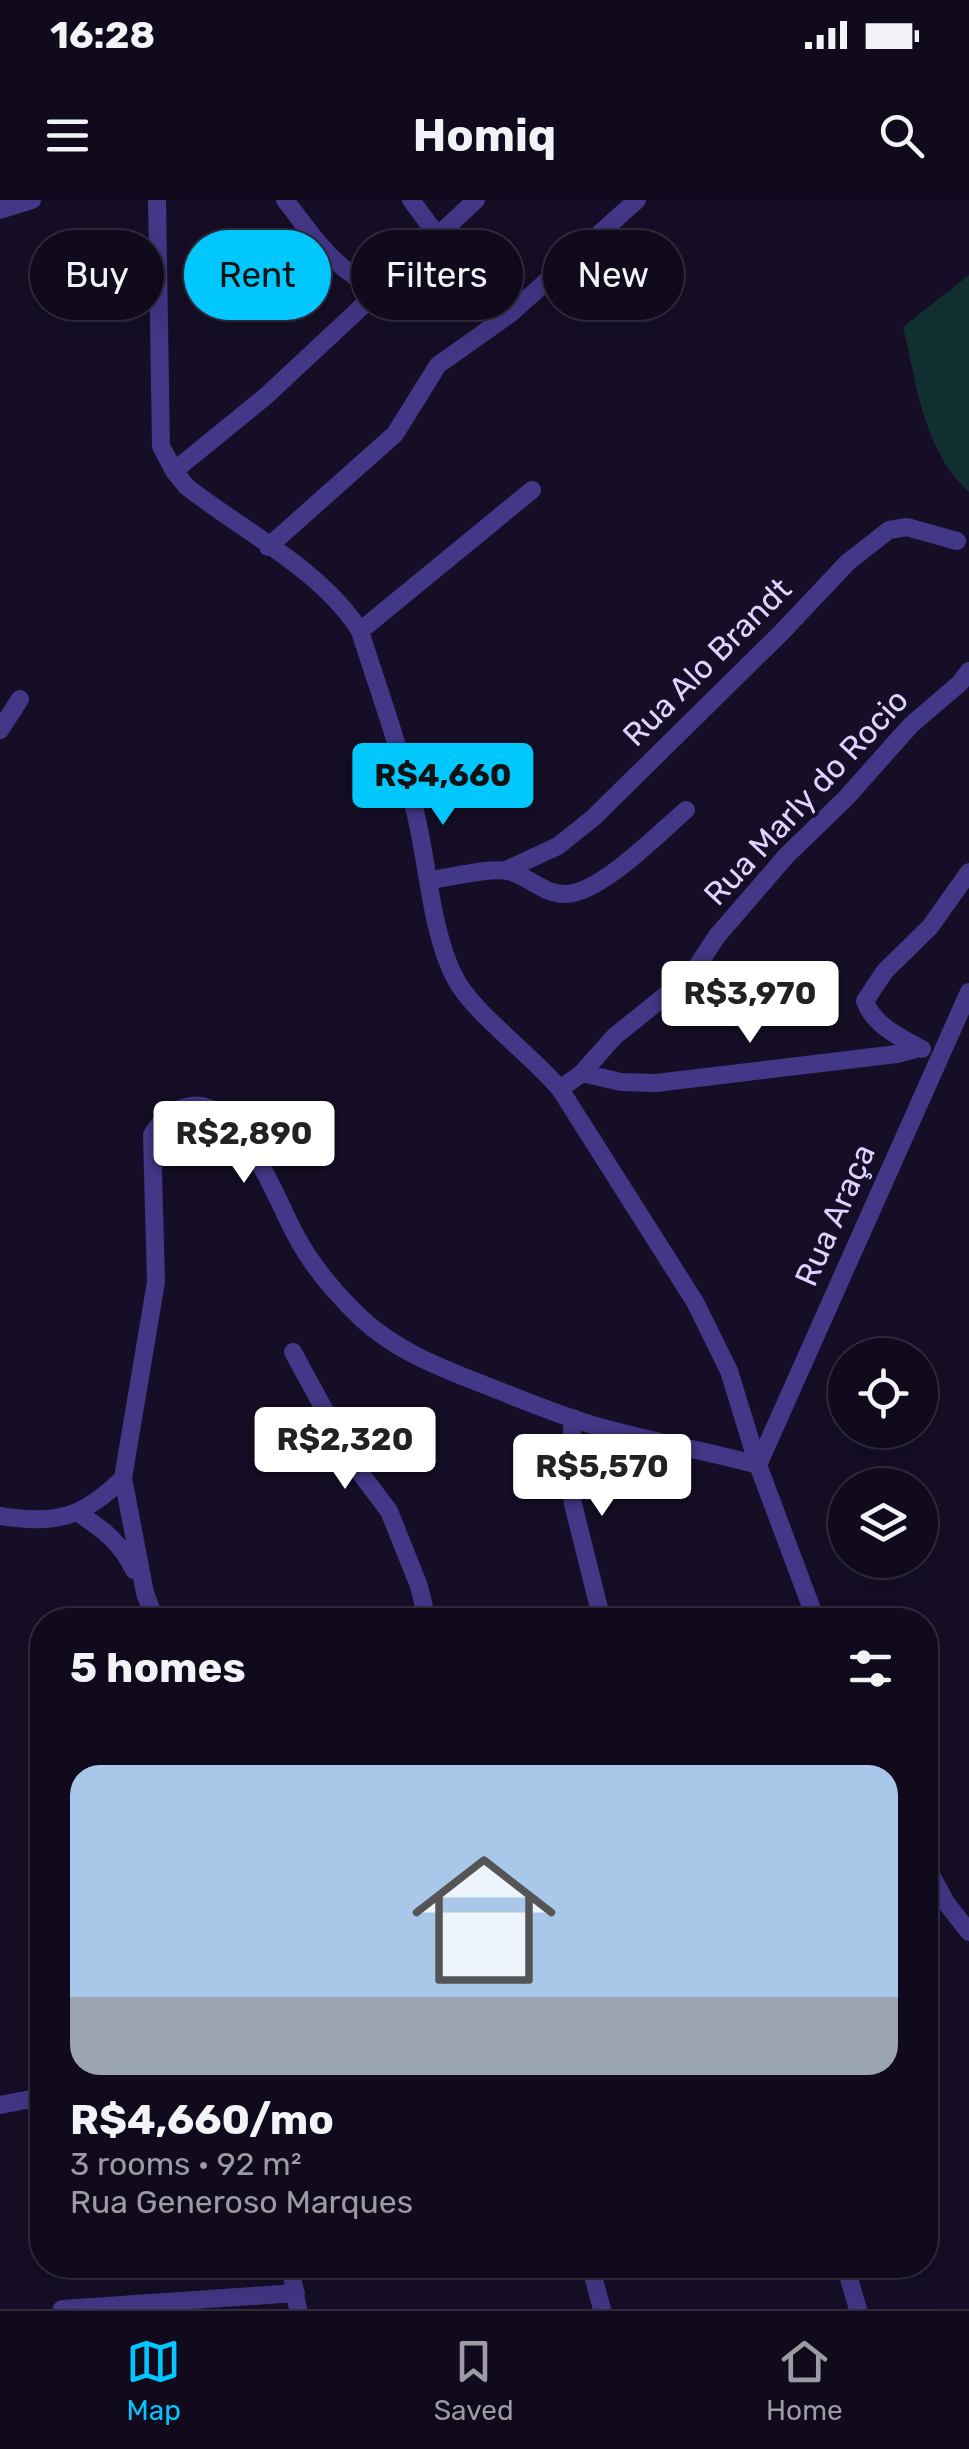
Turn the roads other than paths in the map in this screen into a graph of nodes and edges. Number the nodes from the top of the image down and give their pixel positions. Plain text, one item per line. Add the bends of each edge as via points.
1 (32, 200) edge
2 (157, 200) edge
3 (286, 200) edge
4 (411, 200) edge
5 (476, 200) edge
6 (637, 200) edge
7 (0, 210) edge
8 (434, 230) edge
9 (443, 230) edge
10 (351, 276) edge
11 (351, 318) edge
12 (174, 472) junction
13 (532, 490) dead end
14 (958, 541) dead end
15 (268, 547) junction
16 (360, 630) junction
17 (969, 671) edge
18 (20, 699) dead end
19 (0, 730) edge
20 (686, 810) dead end
21 (506, 870) junction
22 (969, 872) edge
23 (430, 880) junction
24 (969, 992) edge
25 (919, 1048) junction
26 (938, 1056) junction
27 (582, 1074) junction
28 (560, 1089) junction
29 (293, 1352) dead end
30 (573, 1418) junction
31 (758, 1464) junction
32 (123, 1478) junction
33 (78, 1514) junction
34 (0, 1516) edge
35 (145, 1592) junction
36 (151, 1608) edge
37 (424, 1608) edge
38 (599, 1608) edge
39 (812, 1608) edge
40 (938, 1889) edge
41 (969, 1932) edge
42 (30, 2100) edge
43 (0, 2105) edge
44 (594, 2278) edge
45 (848, 2278) edge
46 (297, 2301) edge
47 (62, 2309) edge
48 (602, 2309) edge
49 (858, 2309) edge

1 - 7 street
2 - 12 street via 159,418 161,446
3 - 10 street
4 - 8 street
5 - 9 street
6 - 15 street via 510,314 438,365 396,434
11 - 12 street
12 - 15 street
13 - 16 street
14 - 21 street, Rua Alo Brandt via 907,527 889,530 848,562 593,818 558,846
15 - 16 street via 320,585
16 - 23 street
17 - 27 street, Rua Marly do Rocio via 787,855 692,974 615,1036
18 - 19 street
20 - 21 street via 580,892 543,889
21 - 23 street, Rua Alo Brandt
22 - 25 street via 865,1001 881,1025
23 - 28 street via 442,946 467,997
24 - 26 street, Rua Araça
25 - 26 street
25 - 27 street via 656,1084
26 - 31 street, Rua Araça
27 - 28 street, Rua Marly do Rocio
28 - 31 street via 694,1302 729,1371
29 - 37 street via 354,1466 389,1512
30 - 31 street
30 - 32 street via 446,1370 362,1320 301,1246 242,1134 219,1113 196,1105 171,1114 152,1136 156,1282
30 - 38 street via 572,1504
31 - 39 street
32 - 33 street
32 - 35 street
33 - 34 street via 53,1521
33 - 35 street via 125,1551
35 - 36 street
40 - 41 street
42 - 43 street
44 - 48 street
45 - 49 street
46 - 47 street

